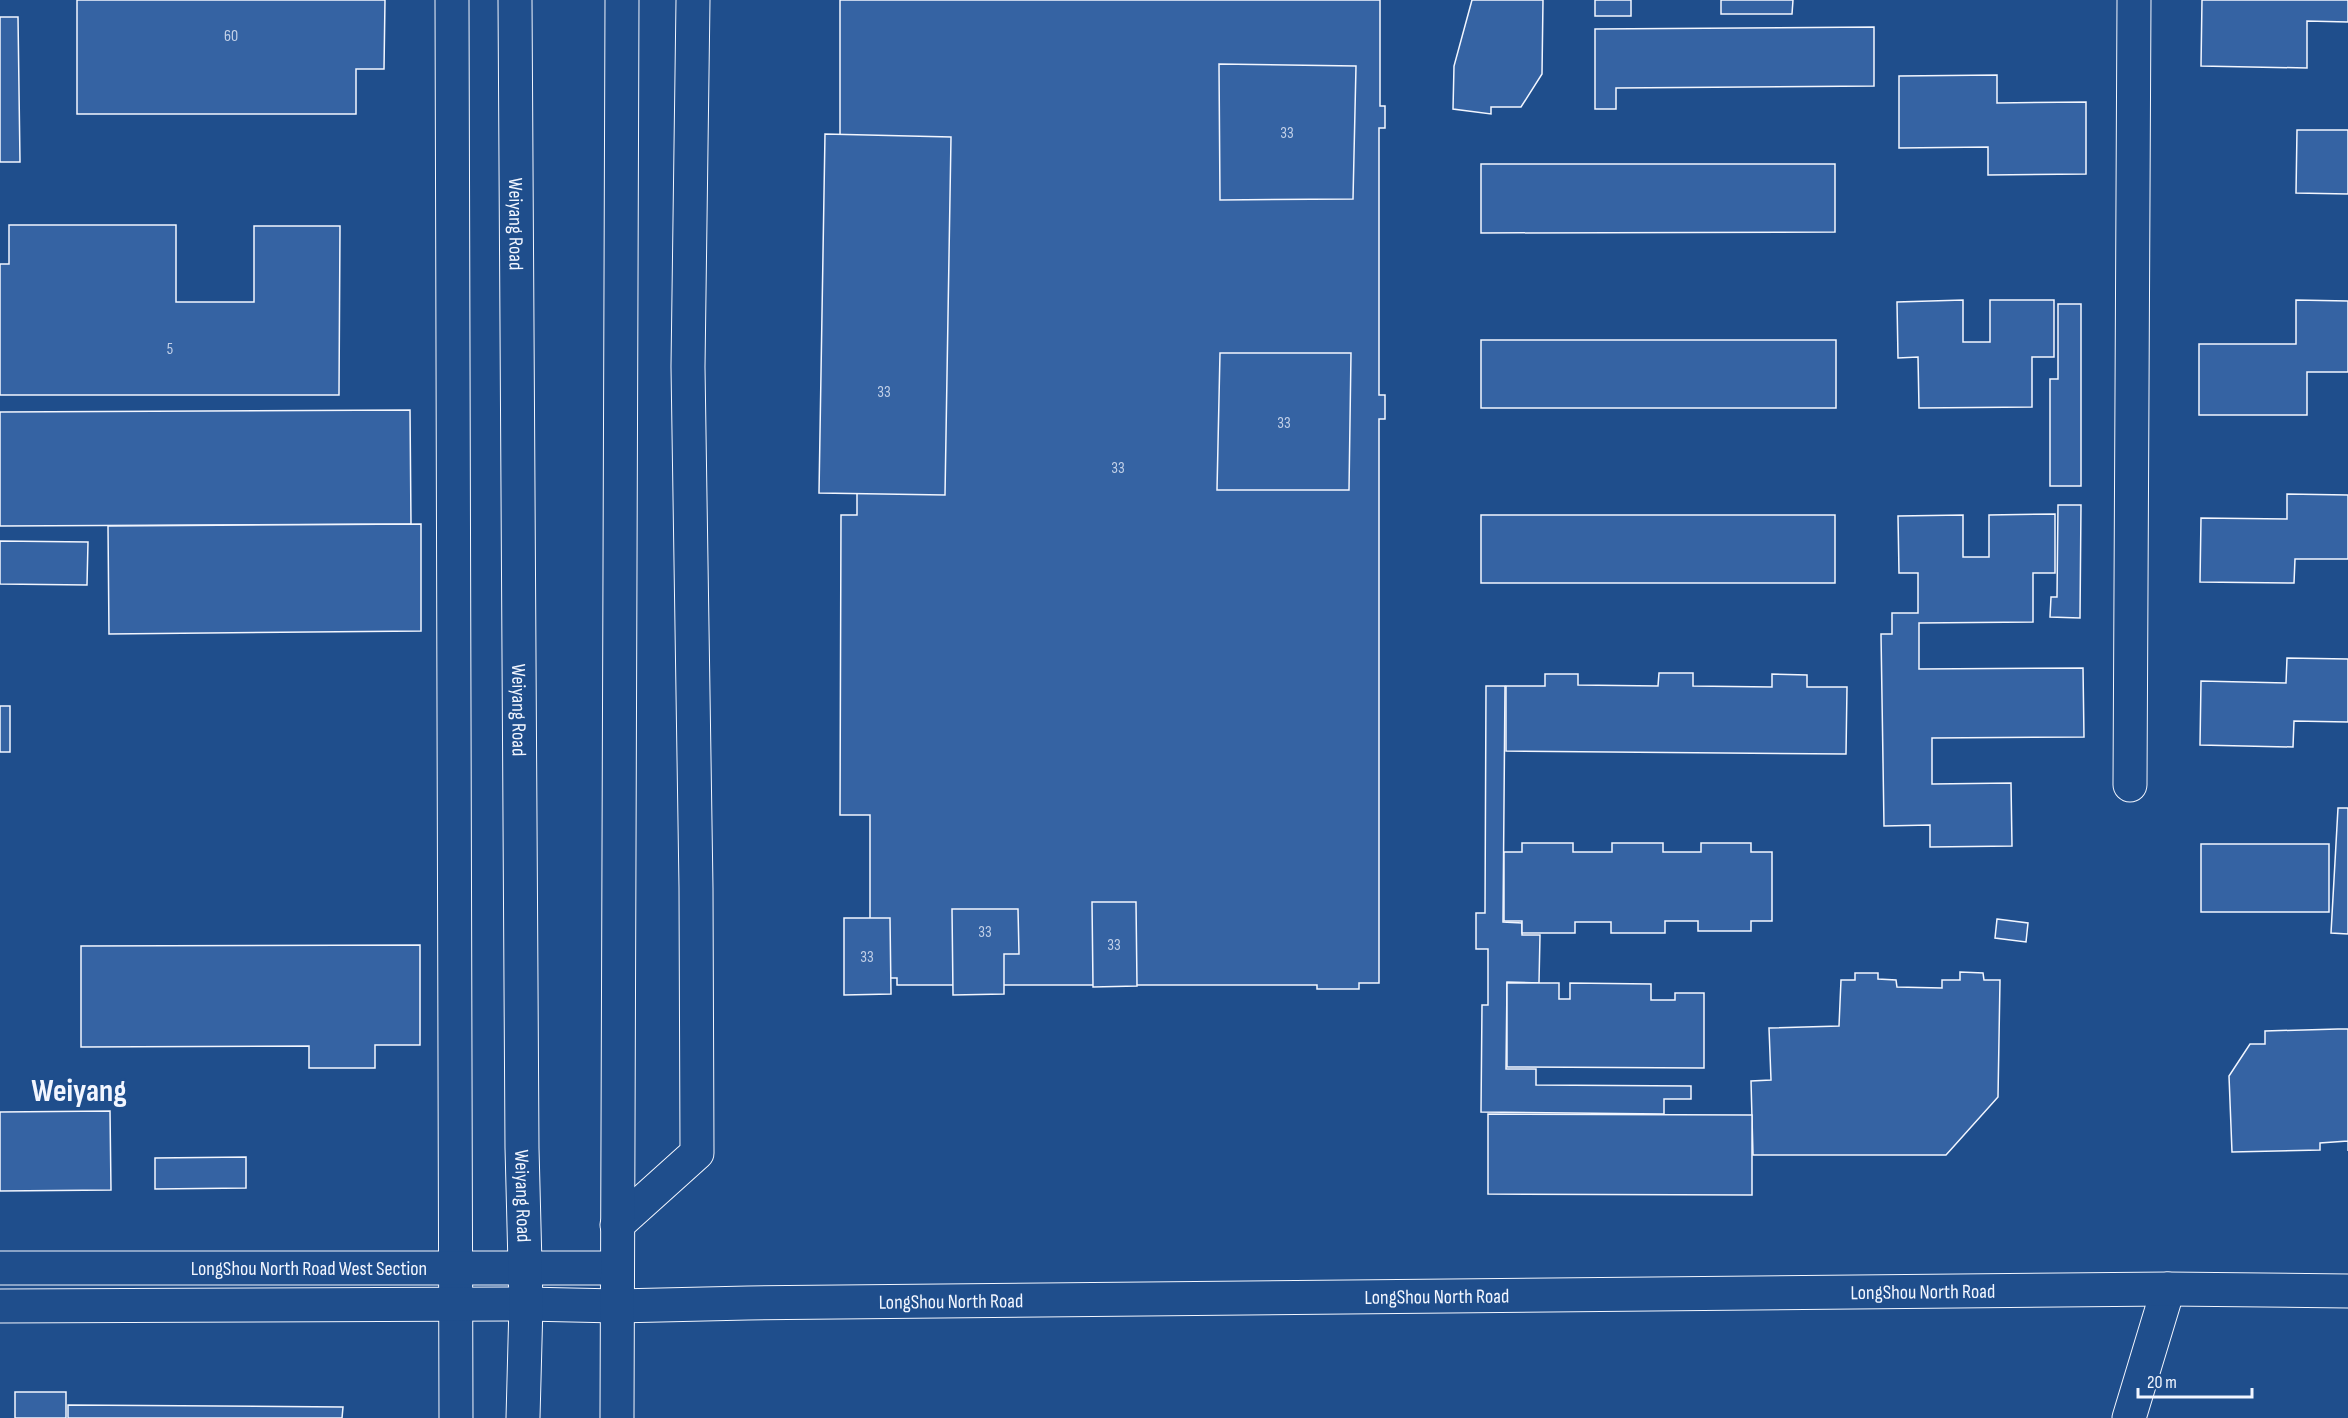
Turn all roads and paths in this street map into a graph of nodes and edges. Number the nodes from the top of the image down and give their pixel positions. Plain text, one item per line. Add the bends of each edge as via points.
1 (452, 0) edge
2 (515, 0) edge
3 (622, 0) edge
4 (693, 0) edge
5 (2134, 0) edge
6 (2130, 785) dead end
7 (617, 1225) junction
8 (525, 1267) junction
9 (0, 1268) edge
10 (455, 1268) junction
11 (616, 1268) junction
12 (2168, 1289) junction
13 (2348, 1291) edge
14 (526, 1304) junction
15 (455, 1305) junction
16 (0, 1306) edge
17 (617, 1306) junction
18 (456, 1418) edge
19 (523, 1418) edge
20 (616, 1418) edge
21 (2129, 1418) edge

1 - 10 street
2 - 8 street, Weiyang Road
3 - 7 street
4 - 7 street via 688,379 697,1154
5 - 6 street
7 - 11 street
8 - 10 street, LongShou North Road West Section
8 - 11 street, LongShou North Road West Section
8 - 14 street, Weiyang Road
9 - 10 street, LongShou North Road West Section
10 - 15 street
11 - 17 street
12 - 13 street, LongShou North Road
12 - 17 street, LongShou North Road
12 - 21 street
14 - 15 street, LongShou North Road West Section
14 - 17 street, LongShou North Road
14 - 19 street, Weiyang Road
15 - 16 street, LongShou North Road West Section
15 - 18 street
17 - 20 street

